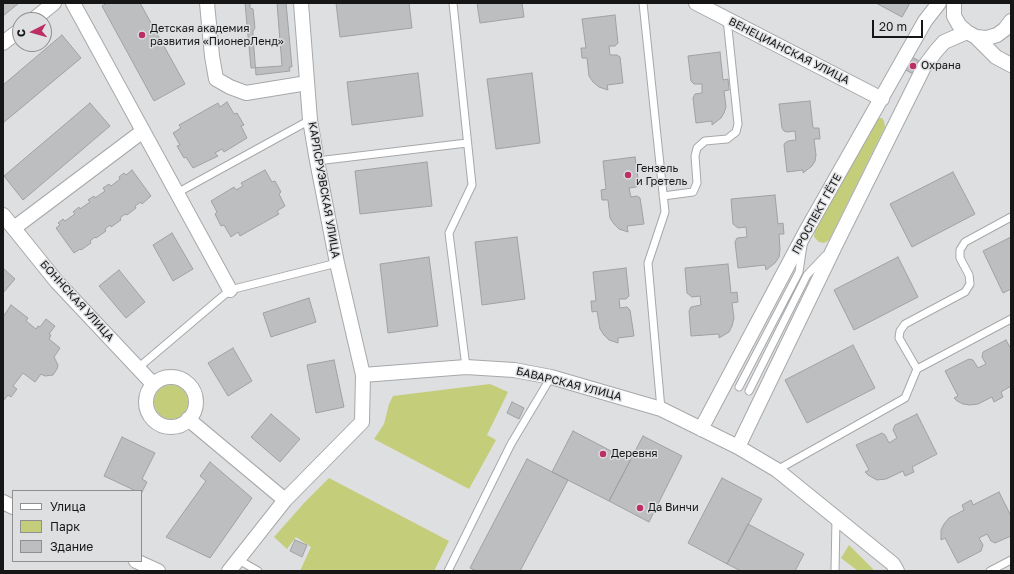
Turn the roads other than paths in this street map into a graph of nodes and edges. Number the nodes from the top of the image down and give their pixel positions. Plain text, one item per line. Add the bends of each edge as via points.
1 (54, 3) edge
2 (73, 3) edge
3 (207, 3) edge
4 (301, 3) edge
5 (453, 3) edge
6 (643, 3) edge
7 (696, 3) edge
8 (939, 3) edge
9 (954, 3) edge
10 (43, 12) edge
11 (726, 19) junction
12 (1011, 21) edge
13 (967, 31) junction
14 (12, 37) edge
15 (3, 44) edge
16 (1011, 65) edge
17 (308, 83) junction
18 (882, 99) junction
19 (310, 120) junction
20 (143, 131) junction
21 (467, 143) junction
22 (317, 161) junction
23 (177, 193) junction
24 (663, 196) junction
25 (3, 215) edge
26 (1011, 217) edge
27 (14, 228) junction
28 (806, 233) junction
29 (835, 246) junction
30 (337, 263) junction
31 (230, 290) junction
32 (1011, 319) edge
33 (466, 367) junction
34 (138, 368) junction
35 (917, 369) junction
36 (363, 375) junction
37 (551, 377) junction
38 (154, 384) junction
39 (739, 387) dead end
40 (749, 392) dead end
41 (661, 409) junction
42 (188, 420) junction
43 (701, 429) junction
44 (738, 447) junction
45 (777, 470) junction
46 (285, 500) junction
47 (3, 502) edge
48 (12, 506) edge
49 (836, 519) junction
50 (237, 559) junction
51 (1011, 560) edge
52 (138, 562) edge
53 (158, 571) edge
54 (229, 571) edge
55 (258, 571) edge
56 (448, 571) edge
57 (835, 571) edge
58 (897, 571) edge
59 (990, 571) edge

1 - 10 street
2 - 20 street
3 - 17 street via 216,79 246,93
4 - 17 street, КАРЛСРУЭВСКАЯ УЛИЦА
5 - 21 lane
6 - 24 lane
7 - 11 street, ВЕНЕЦИАНСКАЯ УЛИЦА
8 - 18 street, ПРОСПЕКТ ГЁТЕ
9 - 13 street via 954,16
11 - 18 street, ВЕНЕЦИАНСКАЯ УЛИЦА
11 - 24 lane via 738,124 736,132 727,139 705,141 697,148 697,183 693,192
12 - 13 street via 997,35 986,38
13 - 16 street via 996,58
13 - 29 street via 944,42 924,67
14 - 15 street
17 - 19 street, КАРЛСРУЭВСКАЯ УЛИЦА
18 - 28 street, ПРОСПЕКТ ГЁТЕ
19 - 22 street, КАРЛСРУЭВСКАЯ УЛИЦА
19 - 23 lane
20 - 23 street
20 - 27 street
21 - 22 lane
21 - 33 lane via 472,185 449,233
22 - 30 street, КАРЛСРУЭВСКАЯ УЛИЦА
23 - 31 street
24 - 41 lane via 665,212 648,263
25 - 27 street, БОННСКАЯ УЛИЦА
26 - 35 lane via 965,242 960,250 960,258 969,275 970,284 965,292 904,324 899,338
27 - 34 street, БОННСКАЯ УЛИЦА via 57,282
28 - 39 lane via 798,272
28 - 43 street, ПРОСПЕКТ ГЁТЕ
29 - 40 lane via 807,275
29 - 44 street
30 - 31 lane
30 - 36 street, КАРЛСРУЭВСКАЯ УЛИЦА
31 - 34 lane
32 - 35 lane
33 - 36 street, БАВАРСКАЯ УЛИЦА
33 - 37 street, БАВАРСКАЯ УЛИЦА via 514,370
34 - 38 street, БОННСКАЯ УЛИЦА
35 - 45 lane via 905,398
36 - 46 street via 362,422
37 - 41 street, БАВАРСКАЯ УЛИЦА
37 - 56 lane via 511,444
38 - 42 street via 150,387 146,403 152,418 158,424 174,427
38 - 42 street via 172,376 187,382 195,396 195,409
41 - 43 street, БАВАРСКАЯ УЛИЦА
42 - 46 street
43 - 44 street, БАВАРСКАЯ УЛИЦА
44 - 45 street, БАВАРСКАЯ УЛИЦА
45 - 49 street, БАВАРСКАЯ УЛИЦА
46 - 50 street
47 - 48 street
49 - 57 lane
49 - 58 street, БАВАРСКАЯ УЛИЦА via 893,564
50 - 54 street
50 - 55 lane
51 - 59 lane
52 - 53 street

